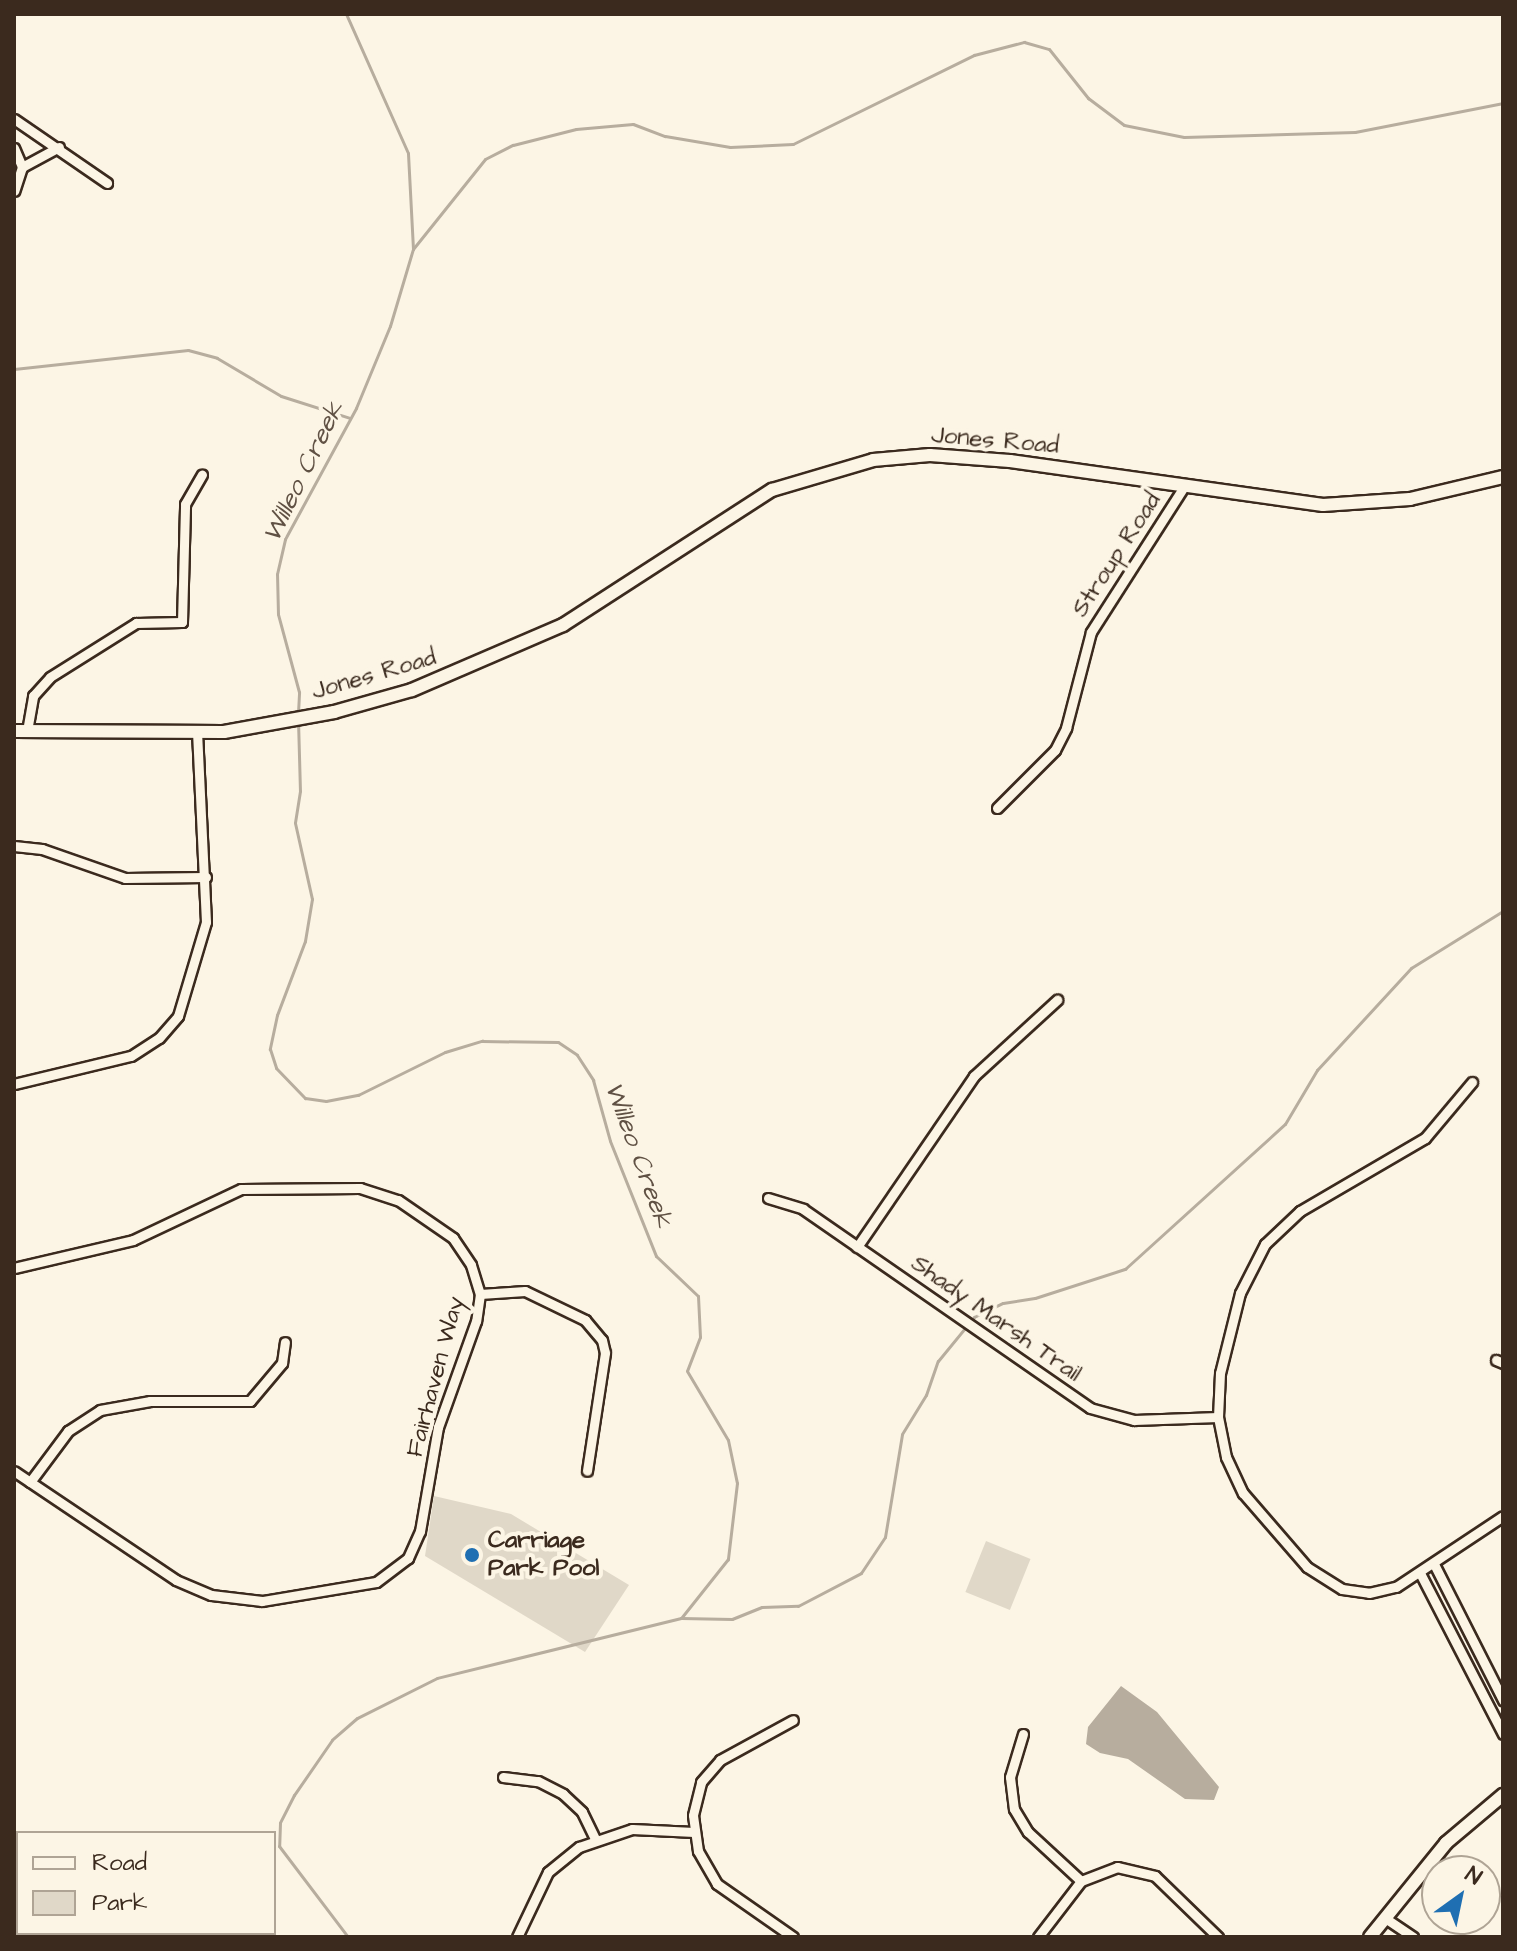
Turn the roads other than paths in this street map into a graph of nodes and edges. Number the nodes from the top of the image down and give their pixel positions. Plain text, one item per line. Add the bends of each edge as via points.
1 (14, 119) edge
2 (59, 147) junction
3 (14, 148) edge
4 (22, 167) junction
5 (107, 183) dead end
6 (14, 191) edge
7 (202, 474) dead end
8 (1503, 477) edge
9 (1183, 488) junction
10 (20, 731) edge
11 (197, 734) junction
12 (997, 808) dead end
13 (14, 846) edge
14 (206, 877) junction
15 (1057, 1000) dead end
16 (1472, 1082) dead end
17 (14, 1084) edge
18 (768, 1198) dead end
19 (857, 1247) junction
20 (14, 1268) edge
21 (480, 1294) junction
22 (285, 1342) dead end
23 (1218, 1417) junction
24 (14, 1471) edge
25 (587, 1471) dead end
26 (30, 1482) junction
27 (1503, 1516) edge
28 (1434, 1564) junction
29 (1420, 1573) junction
30 (1503, 1700) edge
31 (793, 1720) dead end
32 (1023, 1734) dead end
33 (1503, 1734) edge
34 (503, 1777) dead end
35 (1503, 1795) edge
36 (694, 1832) junction
37 (595, 1839) junction
38 (1081, 1881) junction
39 (1385, 1918) junction
40 (517, 1937) edge
41 (793, 1937) edge
42 (1038, 1937) edge
43 (1218, 1937) edge
44 (1370, 1937) edge
45 (1413, 1937) edge

1 - 2 street
2 - 4 street
2 - 5 street
3 - 4 street
4 - 6 street
7 - 10 street via 185,504 182,622 136,623 50,677 33,696
8 - 9 street, Jones Road via 1410,499 1333,504
9 - 11 street, Jones Road via 960,456 902,456 846,465 746,503 598,604 526,643 412,690 334,712
9 - 12 street, Stroup Road via 1091,632 1066,728 1055,750
10 - 11 street, Jones Road
11 - 14 street
13 - 14 street via 42,849 125,878
14 - 17 street via 199,957 169,1027 131,1056
15 - 19 street via 974,1076
16 - 23 street via 1425,1138 1300,1211 1265,1244 1240,1293 1220,1373
18 - 19 street, Shady Marsh Trail via 803,1209
19 - 23 street, Shady Marsh Trail via 1090,1408 1134,1420
20 - 21 street, Fairhaven Way via 133,1240 241,1189 360,1188 398,1200 453,1238 471,1265
21 - 25 street via 525,1291 585,1320 602,1340 605,1353
21 - 26 street, Fairhaven Way via 476,1321 438,1427 420,1531 408,1558 376,1582 262,1601 211,1595 176,1580
22 - 26 street via 282,1363 250,1401 150,1401 100,1410 68,1431
23 - 29 street via 1226,1457 1243,1493 1317,1577 1342,1589 1369,1593 1396,1587
24 - 26 street, Fairhaven Way
27 - 28 street
28 - 29 street
28 - 30 street
29 - 33 street
31 - 36 street via 711,1768 695,1798
32 - 38 street via 1010,1777 1014,1809 1028,1832
34 - 37 street via 538,1781 563,1794 589,1822
35 - 39 street via 1446,1843
36 - 37 street via 632,1829
36 - 41 street via 698,1851 717,1884
37 - 40 street via 548,1872
38 - 42 street
38 - 43 street via 1117,1867 1155,1876
39 - 44 street
39 - 45 street

